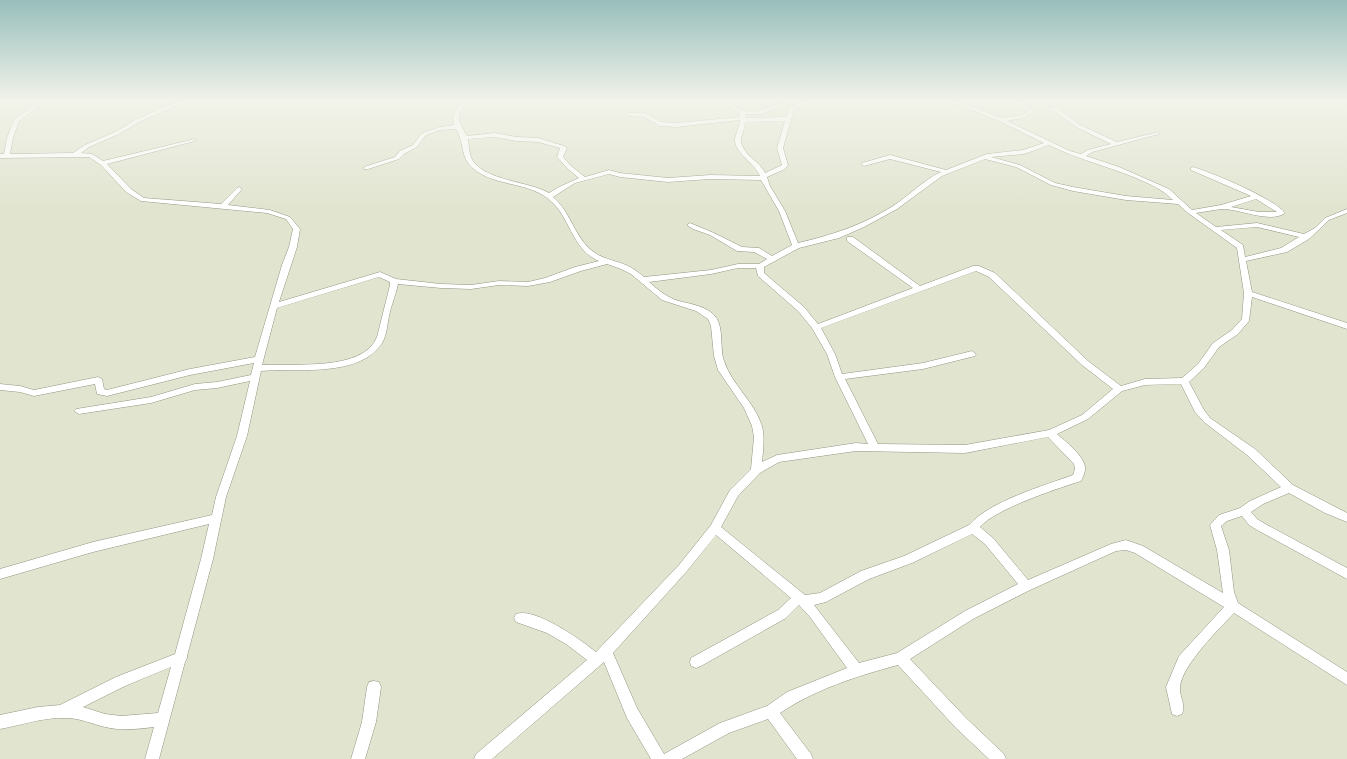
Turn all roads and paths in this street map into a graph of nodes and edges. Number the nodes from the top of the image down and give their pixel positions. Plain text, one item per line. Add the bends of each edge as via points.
1 (11, 135) edge
2 (110, 135) edge
3 (423, 135) edge
4 (490, 135) edge
5 (496, 135) edge
6 (739, 135) edge
7 (785, 135) edge
8 (1033, 135) edge
9 (1098, 135) edge
10 (1148, 135) edge
11 (464, 138) joint
12 (192, 140) dead end
13 (1049, 143) junction
14 (1116, 144) junction
15 (76, 155) junction
16 (984, 156) junction
17 (1082, 157) junction
18 (2, 158) edge
19 (102, 163) junction
20 (864, 164) dead end
21 (366, 168) dead end
22 (1193, 169) dead end
23 (946, 172) junction
24 (764, 177) junction
25 (584, 179) junction
26 (239, 189) dead end
27 (550, 196) junction
28 (1256, 197) junction
29 (1179, 202) junction
30 (223, 206) junction
31 (1222, 207) junction
32 (1347, 211) edge
33 (1190, 212) junction
34 (690, 225) dead end
35 (1213, 229) junction
36 (1306, 236) junction
37 (850, 239) dead end
38 (796, 246) junction
39 (772, 258) junction
40 (1243, 260) junction
41 (606, 262) junction
42 (760, 266) junction
43 (642, 280) junction
44 (394, 281) junction
45 (917, 289) junction
46 (1248, 293) junction
47 (274, 306) junction
48 (1347, 326) edge
49 (816, 327) junction
50 (972, 354) dead end
51 (256, 368) junction
52 (839, 376) junction
53 (1184, 381) junction
54 (0, 387) edge
55 (1119, 389) junction
56 (79, 411) dead end
57 (1050, 433) junction
58 (874, 446) junction
59 (756, 470) junction
60 (1289, 488) junction
61 (1244, 511) junction
62 (216, 518) junction
63 (1347, 518) edge
64 (715, 528) junction
65 (973, 528) junction
66 (0, 574) edge
67 (1347, 574) edge
68 (1026, 586) junction
69 (801, 600) junction
70 (1233, 606) junction
71 (520, 618) dead end
72 (601, 656) junction
73 (181, 658) junction
74 (900, 658) junction
75 (696, 662) dead end
76 (856, 670) junction
77 (1347, 679) edge
78 (374, 687) dead end
79 (1177, 709) dead end
80 (771, 711) junction
81 (61, 712) junction
82 (164, 719) junction
83 (0, 722) edge
84 (152, 759) edge
85 (358, 759) edge
86 (481, 759) edge
87 (659, 759) edge
88 (668, 759) edge
89 (806, 759) edge
90 (999, 759) edge

1 - 18 street
2 - 15 street via 87,146
3 - 21 street via 416,145 400,153 397,158
4 - 11 street
5 - 25 street via 538,140 562,147 564,148 560,158
6 - 24 street via 742,152 758,165
7 - 24 street via 780,148 785,165
8 - 13 street
9 - 14 street
10 - 14 street
11 - 27 street via 470,161 482,172
12 - 19 street
13 - 16 street via 1024,152
13 - 17 street
14 - 17 street via 1090,151
15 - 18 street
15 - 19 street via 90,156
16 - 23 street
16 - 29 street via 1018,166 1053,184 1073,189 1126,198
17 - 29 street via 1155,184 1167,190
19 - 30 street via 136,198
20 - 23 street via 890,157
22 - 28 street
23 - 38 street via 924,185 896,208 862,226 836,236
24 - 25 street via 668,180 610,172
24 - 38 street via 782,211
25 - 27 street via 564,186
26 - 30 street
27 - 41 street via 589,252
28 - 31 street
28 - 31 street via 1279,208 1282,213 1248,212
29 - 33 street
30 - 47 street via 268,211 288,218 296,226 297,232
31 - 33 street
32 - 36 street via 1327,219 1317,230
33 - 35 street
34 - 39 street via 740,249 756,250
35 - 36 street via 1257,225
35 - 40 street via 1240,247
36 - 40 street via 1284,250
37 - 45 street
38 - 39 street
39 - 42 street
40 - 46 street
41 - 43 street via 627,268
41 - 44 street via 528,284 499,283 471,287
42 - 43 street via 738,266 711,272
42 - 49 street via 761,274 801,309
43 - 59 street via 664,298 702,310 712,318 721,367 756,424 759,437
44 - 47 street via 384,275 375,275
44 - 51 street via 382,336 370,352 340,365 327,367
45 - 49 street
45 - 55 street via 976,268 986,271 1085,363
46 - 48 street
46 - 53 street via 1246,319 1235,332 1216,345
47 - 51 street
49 - 52 street via 831,354
50 - 52 street via 923,366
51 - 54 street via 190,372 108,393 100,392 98,380 34,393
51 - 56 street via 217,385 195,387 151,400
51 - 62 street via 242,436
52 - 58 street
53 - 55 street via 1145,382
53 - 60 street via 1207,420 1251,452
55 - 57 street via 1085,417
57 - 58 street via 992,446 965,449
57 - 65 street via 1076,459 1080,466 1077,478 982,517
58 - 59 street via 777,459
59 - 64 street via 734,493
60 - 61 street via 1251,505
60 - 63 street
61 - 67 street via 1252,522
61 - 70 street via 1223,518 1215,525 1223,550 1228,592
62 - 66 street
62 - 73 street via 208,559
64 - 69 street
64 - 72 street via 683,568
65 - 68 street via 989,541
65 - 69 street via 908,560 865,575 822,598
68 - 70 street via 1115,547 1126,545 1139,549
68 - 74 street via 969,615
69 - 75 street via 782,614
69 - 76 street via 814,613
70 - 77 street
70 - 79 street via 1184,660 1173,687
71 - 72 street via 554,629
72 - 86 street
72 - 87 street
73 - 81 street via 121,680
73 - 82 street
74 - 76 street
74 - 90 street
76 - 80 street via 792,697
78 - 85 street via 369,722
80 - 88 street via 725,728
80 - 89 street
81 - 82 street via 77,712 115,722
81 - 83 street via 47,712
82 - 84 street

